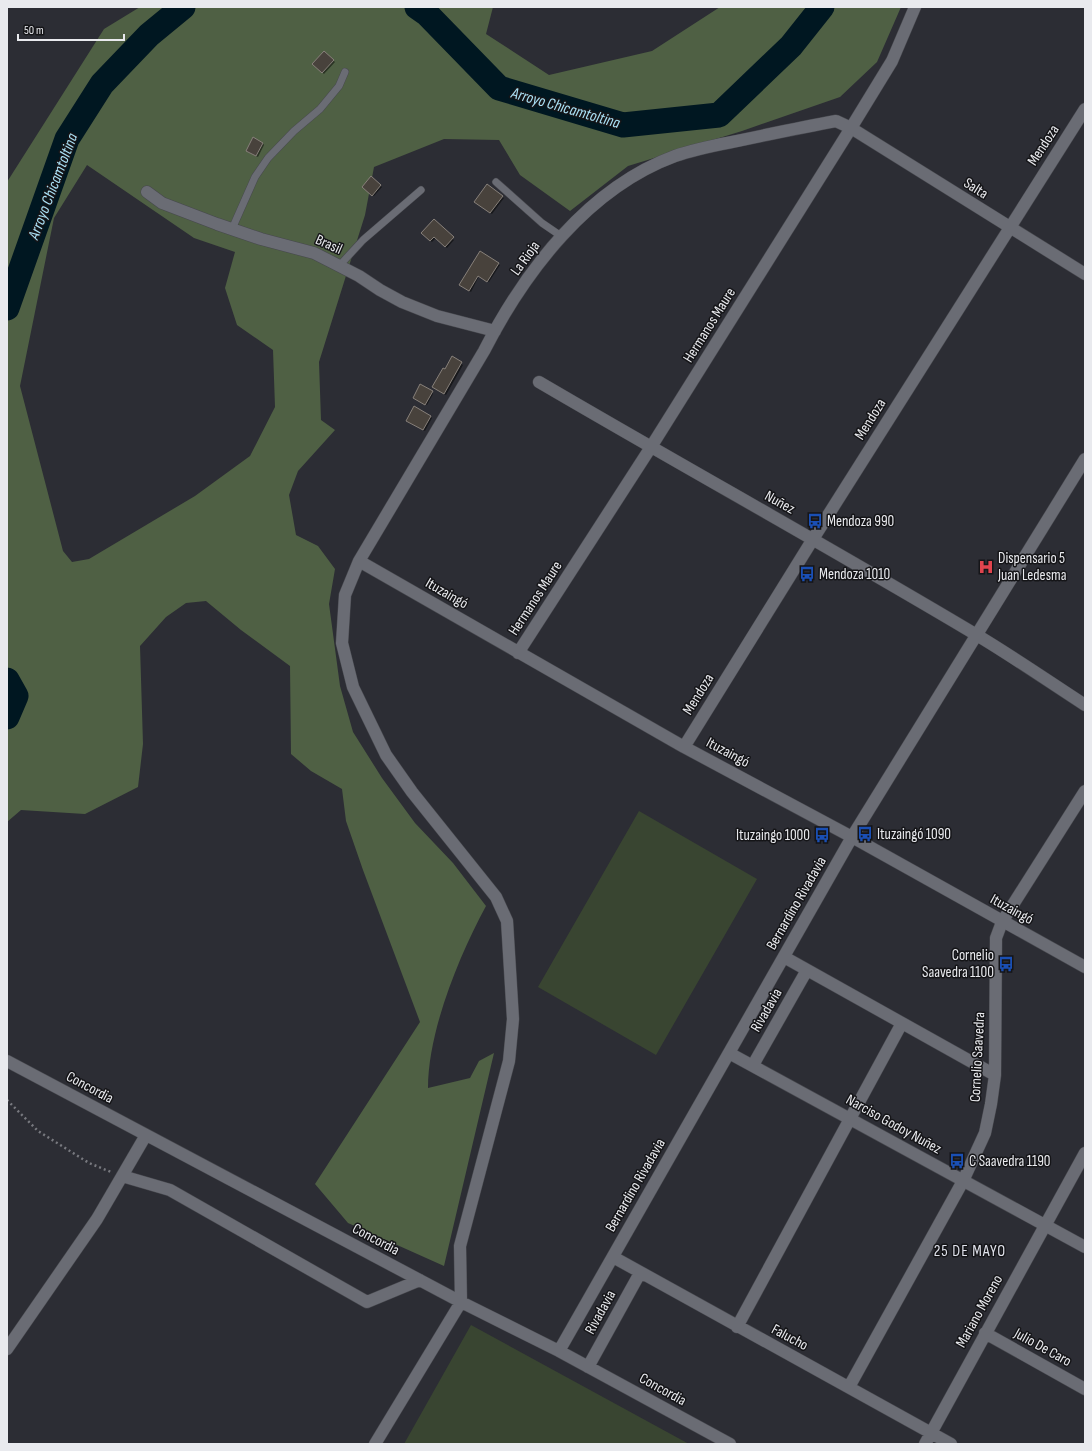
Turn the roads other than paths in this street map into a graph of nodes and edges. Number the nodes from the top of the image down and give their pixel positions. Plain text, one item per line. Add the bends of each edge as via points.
1 (915, 7) edge
2 (345, 72) dead end
3 (867, 102) junction
4 (1085, 109) edge
5 (836, 121) junction
6 (851, 128) junction
7 (496, 182) dead end
8 (421, 190) dead end
9 (147, 192) dead end
10 (1009, 228) junction
11 (232, 229) junction
12 (561, 236) junction
13 (339, 266) junction
14 (1085, 274) edge
15 (495, 331) junction
16 (539, 382) dead end
17 (651, 448) junction
18 (1085, 459) edge
19 (813, 539) junction
20 (359, 561) junction
21 (977, 635) junction
22 (518, 653) junction
23 (1085, 705) edge
24 (684, 747) junction
25 (1085, 791) edge
26 (852, 837) junction
27 (1002, 922) junction
28 (784, 957) junction
29 (1085, 968) edge
30 (807, 970) junction
31 (902, 1023) junction
32 (729, 1053) junction
33 (7, 1061) edge
34 (753, 1066) junction
35 (995, 1075) junction
36 (850, 1119) junction
37 (146, 1135) junction
38 (1085, 1153) edge
39 (122, 1176) junction
40 (963, 1181) junction
41 (1045, 1224) junction
42 (1085, 1247) edge
43 (612, 1258) junction
44 (640, 1273) junction
45 (420, 1280) junction
46 (461, 1302) junction
47 (737, 1327) junction
48 (985, 1333) junction
49 (7, 1349) edge
50 (559, 1351) junction
51 (588, 1367) junction
52 (849, 1387) junction
53 (1085, 1389) edge
54 (931, 1432) junction
55 (375, 1444) edge
56 (730, 1444) edge
57 (925, 1444) edge
58 (951, 1444) edge

1 - 3 street, Hermanos Maure via 892,61
2 - 11 lane via 339,86 320,109 268,158 255,177
3 - 5 street, La Rioja
3 - 6 street, Hermanos Maure
4 - 10 street, Mendoza
5 - 6 street
5 - 12 street, La Rioja via 676,156 648,168 610,192
6 - 10 street, Salta
6 - 17 street, Hermanos Maure
7 - 12 lane via 542,223
8 - 13 lane via 363,240
9 - 11 street, Brasil via 162,203
10 - 14 street, Salta
10 - 19 street, Mendoza
11 - 13 street, Brasil via 314,253
12 - 15 street, La Rioja via 531,273
13 - 15 street, Brasil via 402,302 438,316
15 - 20 street, La Rioja
16 - 17 street, Nuñez
17 - 19 street, Nuñez
17 - 22 street, Hermanos Maure
18 - 21 street, Bernardino Rivadavia
19 - 21 street, Nuñez
19 - 24 street, Mendoza
20 - 22 street, Ituzaingó
20 - 46 street, La Rioja via 345,595 342,643 353,687 386,755 412,792 496,897 507,920 513,1019 509,1061 460,1246
21 - 23 street, Nuñez
21 - 26 street, Bernardino Rivadavia
22 - 24 street, Ituzaingó
24 - 26 street, Ituzaingó
25 - 27 street, Cornelio Saavedra
26 - 27 street, Ituzaingó
26 - 28 street, Bernardino Rivadavia
27 - 29 street, Ituzaingó
27 - 35 street, Cornelio Saavedra via 996,938
28 - 30 street
28 - 32 street, Bernardino Rivadavia
30 - 31 street
30 - 34 street, Rivadavia
31 - 35 street
31 - 36 street
32 - 34 street, Narciso Godoy Nuñez
32 - 43 street, Bernardino Rivadavia
33 - 37 street, Concordia
34 - 36 street, Narciso Godoy Nuñez
35 - 40 street, Cornelio Saavedra via 985,1133
36 - 40 street, Narciso Godoy Nuñez
36 - 47 street
37 - 39 street
37 - 45 street, Concordia
38 - 41 street, Mariano Moreno
39 - 45 street via 170,1190 368,1302
39 - 49 street via 97,1219
40 - 41 street, Narciso Godoy Nuñez
40 - 52 street, Cornelio Saavedra
41 - 42 street, Narciso Godoy Nuñez
41 - 48 street, Mariano Moreno
43 - 44 street, Falucho
43 - 50 street, Bernardino Rivadavia
44 - 47 street, Falucho
44 - 51 street, Rivadavia
45 - 46 street, Concordia
46 - 50 street, Concordia
46 - 55 street
47 - 52 street, Falucho
48 - 53 street, Julio De Caro
48 - 54 street, Mariano Moreno
50 - 51 street, Concordia
51 - 56 street, Concordia
52 - 54 street, Falucho
54 - 57 street, Mariano Moreno
54 - 58 street, Falucho

